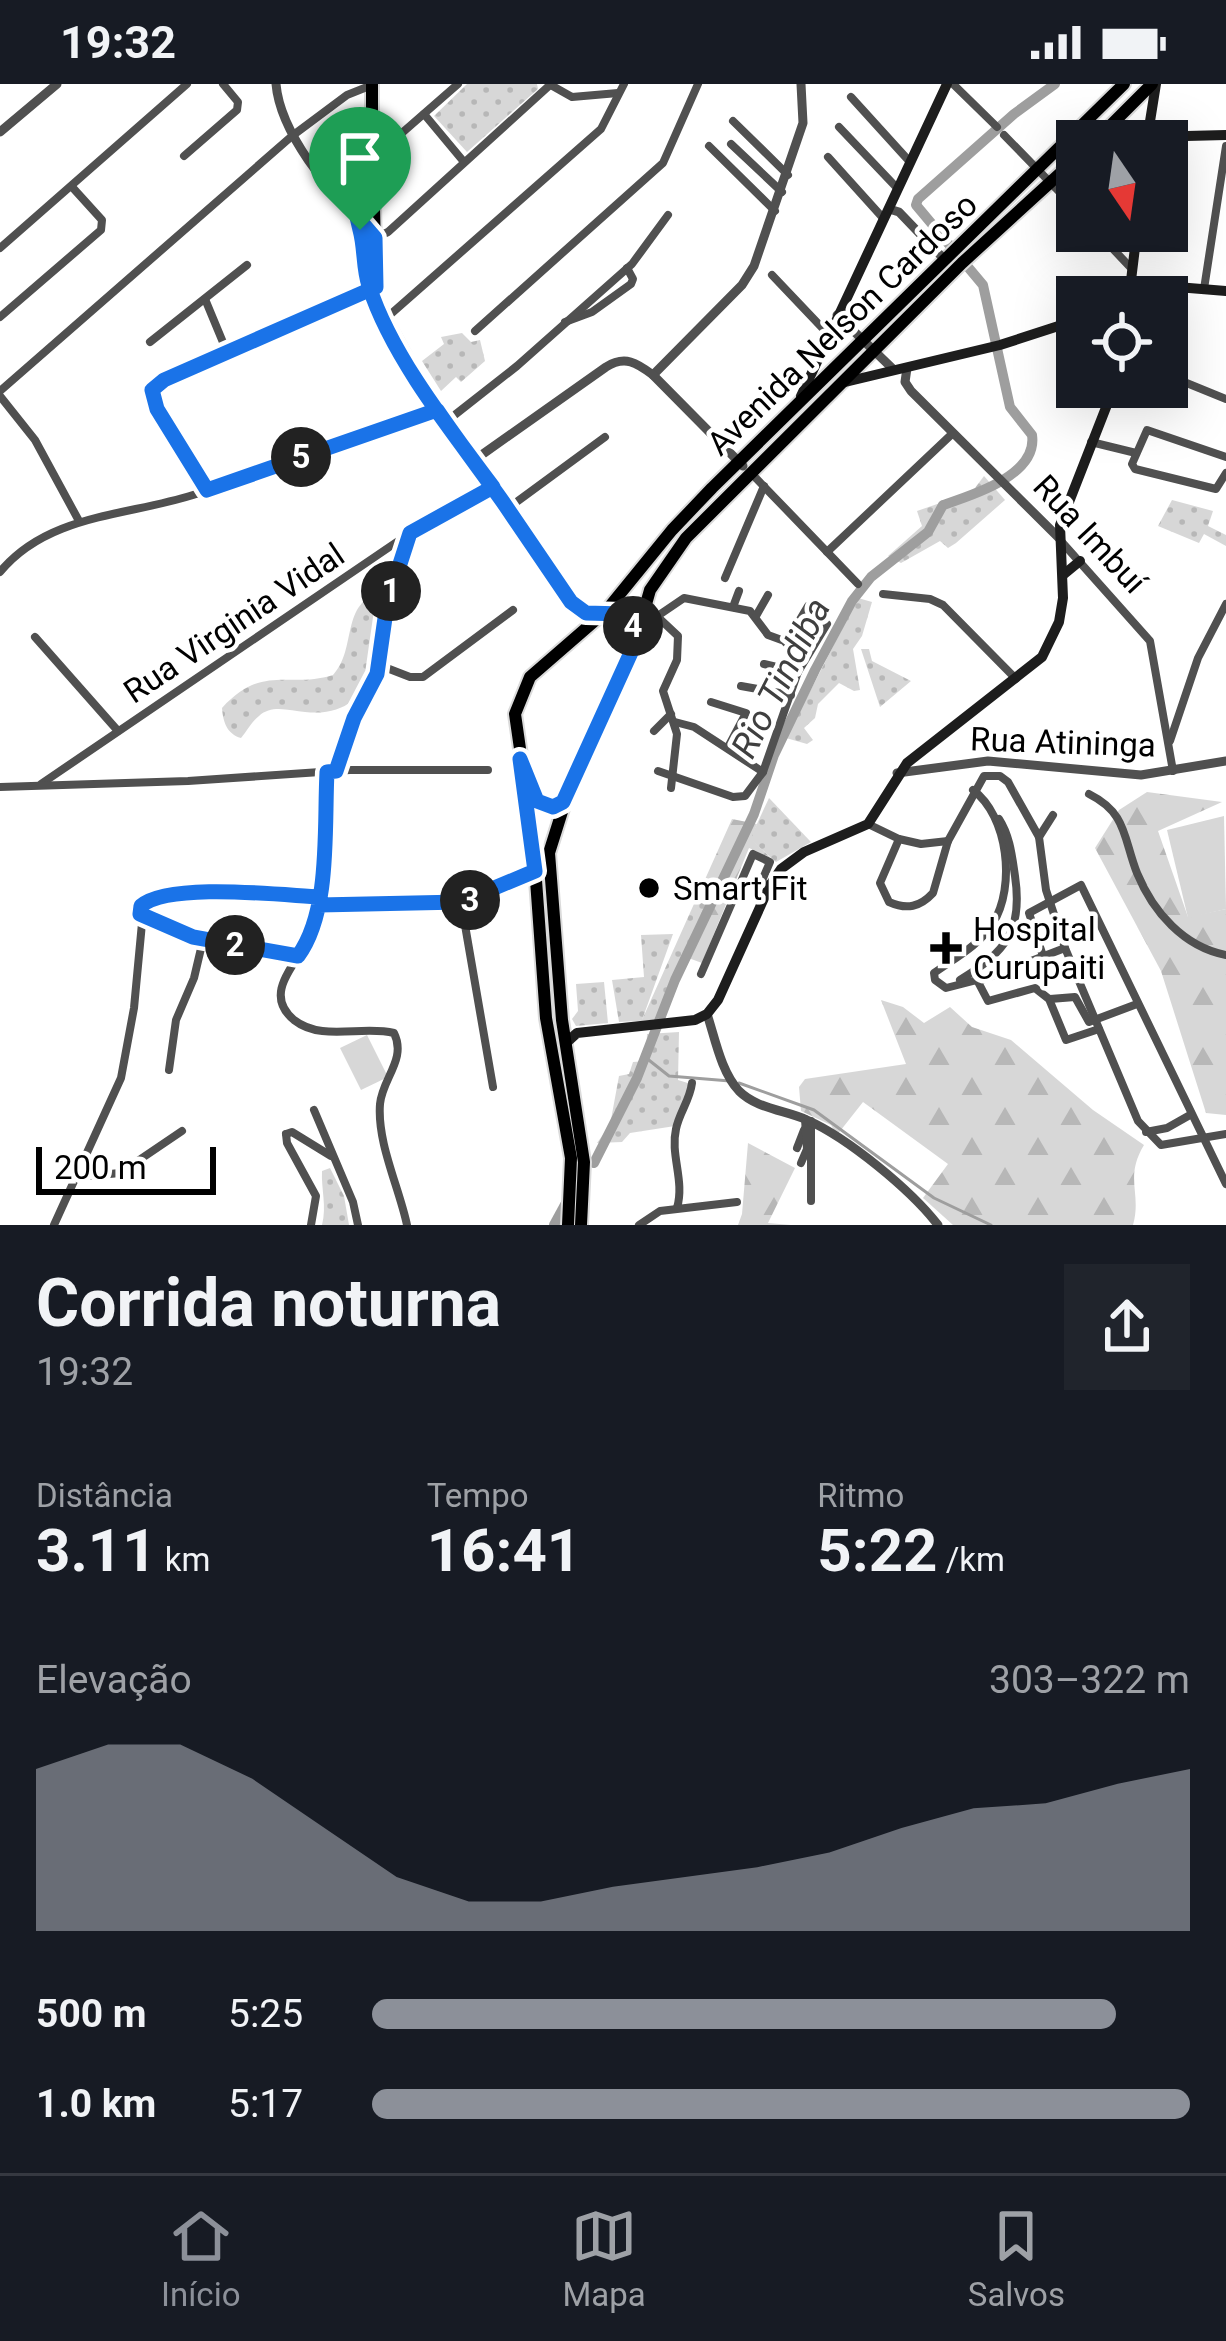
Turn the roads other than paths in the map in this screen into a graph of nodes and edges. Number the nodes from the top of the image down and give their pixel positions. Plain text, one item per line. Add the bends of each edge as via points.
1 (57, 84) edge
2 (188, 84) edge
3 (223, 84) edge
4 (276, 84) edge
5 (458, 84) edge
6 (550, 84) edge
7 (698, 84) edge
8 (801, 84) edge
9 (950, 84) edge
10 (1124, 84) edge
11 (1154, 84) edge
12 (372, 85) edge
13 (622, 88) edge
14 (851, 97) dead end
15 (424, 114) junction
16 (1117, 120) edge
17 (1149, 120) edge
18 (733, 121) dead end
19 (839, 127) dead end
20 (0, 132) edge
21 (1226, 135) edge
22 (292, 136) junction
23 (1188, 137) edge
24 (731, 144) dead end
25 (709, 146) dead end
26 (1226, 146) edge
27 (370, 155) junction
28 (184, 156) dead end
29 (828, 157) dead end
30 (464, 162) junction
31 (910, 162) junction
32 (1037, 170) junction
33 (371, 172) junction
34 (788, 175) junction
35 (1056, 176) edge
36 (1049, 182) junction
37 (73, 188) junction
38 (898, 189) junction
39 (1056, 189) edge
40 (782, 192) junction
41 (775, 211) junction
42 (886, 214) junction
43 (668, 215) dead end
44 (357, 216) junction
45 (369, 242) junction
46 (0, 248) edge
47 (1116, 252) edge
48 (1134, 252) edge
49 (956, 256) junction
50 (247, 266) dead end
51 (627, 268) junction
52 (1132, 269) junction
53 (772, 275) dead end
54 (1132, 276) edge
55 (1188, 288) edge
56 (1204, 289) junction
57 (373, 291) junction
58 (1226, 291) edge
59 (205, 299) junction
60 (837, 315) junction
61 (0, 317) edge
62 (384, 320) junction
63 (564, 322) junction
64 (1056, 327) edge
65 (475, 331) dead end
66 (830, 335) junction
67 (150, 342) dead end
68 (869, 344) junction
69 (227, 352) junction
70 (901, 369) junction
71 (653, 375) junction
72 (838, 384) junction
73 (1188, 384) edge
74 (0, 394) edge
75 (1226, 399) edge
76 (797, 406) junction
77 (1105, 408) edge
78 (442, 416) junction
79 (953, 433) junction
80 (605, 437) dead end
81 (1091, 442) junction
82 (1136, 452) junction
83 (1226, 457) edge
84 (473, 460) junction
85 (740, 463) junction
86 (751, 473) junction
87 (1226, 473) edge
88 (764, 486) junction
89 (493, 487) junction
90 (207, 490) junction
91 (507, 509) junction
92 (79, 521) junction
93 (410, 533) junction
94 (1059, 538) junction
95 (827, 552) junction
96 (1080, 561) junction
97 (1, 569) edge
98 (1064, 574) junction
99 (725, 578) dead end
100 (858, 584) dead end
101 (739, 591) dead end
102 (884, 594) dead end
103 (768, 596) dead end
104 (571, 602) junction
105 (1226, 604) edge
106 (646, 606) junction
107 (808, 606) dead end
108 (733, 607) junction
109 (513, 610) dead end
110 (606, 611) junction
111 (1223, 615) edge
112 (658, 616) junction
113 (756, 616) junction
114 (827, 624) dead end
115 (35, 637) dead end
116 (786, 643) junction
117 (564, 644) junction
118 (634, 646) junction
119 (808, 650) junction
120 (764, 664) dead end
121 (380, 665) junction
122 (798, 672) junction
123 (1017, 680) junction
124 (741, 686) dead end
125 (791, 695) junction
126 (711, 702) dead end
127 (673, 718) junction
128 (118, 731) junction
129 (654, 731) dead end
130 (1170, 742) junction
131 (728, 748) junction
132 (520, 759) junction
133 (1226, 761) edge
134 (488, 770) dead end
135 (658, 771) dead end
136 (331, 772) junction
137 (764, 772) junction
138 (1173, 772) junction
139 (897, 773) junction
140 (673, 776) junction
141 (40, 784) junction
142 (0, 787) edge
143 (671, 788) dead end
144 (973, 790) junction
145 (1089, 794) dead end
146 (566, 799) junction
147 (995, 814) junction
148 (1053, 815) dead end
149 (868, 824) junction
150 (1039, 837) junction
151 (899, 838) junction
152 (947, 841) junction
153 (535, 871) junction
154 (770, 885) junction
155 (1049, 899) junction
156 (319, 901) junction
157 (461, 902) junction
158 (140, 914) junction
159 (202, 940) junction
160 (1065, 948) junction
161 (1226, 955) edge
162 (298, 956) junction
163 (1043, 956) junction
164 (701, 974) dead end
165 (979, 981) junction
166 (949, 987) junction
167 (1049, 999) junction
168 (1137, 1004) junction
169 (707, 1014) junction
170 (1098, 1025) junction
171 (572, 1038) junction
172 (170, 1070) dead end
173 (692, 1082) dead end
174 (493, 1087) dead end
175 (314, 1110) dead end
176 (1190, 1115) junction
177 (807, 1123) junction
178 (182, 1131) dead end
179 (1145, 1132) junction
180 (1226, 1134) edge
181 (1202, 1141) junction
182 (797, 1148) dead end
183 (332, 1156) junction
184 (801, 1162) dead end
185 (1224, 1177) edge
186 (76, 1178) junction
187 (811, 1201) dead end
188 (737, 1202) dead end
189 (677, 1208) junction
190 (54, 1225) edge
191 (311, 1225) edge
192 (358, 1225) edge
193 (407, 1225) edge
194 (568, 1225) edge
195 (581, 1225) edge
196 (639, 1225) edge
197 (938, 1225) edge

1 - 20 street
2 - 37 street
3 - 28 street via 237,110
4 - 22 street
5 - 15 street
6 - 13 street via 584,99
6 - 30 street
7 - 65 street via 663,163
8 - 34 street via 803,123
9 - 31 main road
9 - 32 street
10 - 32 main road, Avenida Nelson Cardoso
11 - 16 main road
11 - 17 main road
12 - 22 street
12 - 27 main road
13 - 62 street via 602,129
14 - 31 street
15 - 27 street
15 - 30 street
18 - 34 street
19 - 38 street
21 - 23 main road
22 - 44 street
22 - 74 street
24 - 40 street
25 - 41 street
26 - 56 street
27 - 33 main road
29 - 42 street
30 - 45 street
31 - 38 main road
32 - 36 street
32 - 49 main road, Avenida Nelson Cardoso
33 - 44 main road via 368,204
33 - 45 main road
34 - 40 street
35 - 36 main road, Avenida Nelson Cardoso
36 - 39 street
36 - 49 main road, Avenida Nelson Cardoso
37 - 46 street
37 - 61 street via 102,220 101,230
38 - 42 main road
40 - 41 street
41 - 71 street via 742,285
42 - 49 street via 899,212
42 - 60 main road
43 - 51 street
44 - 45 main road
45 - 57 main road
47 - 52 street
48 - 52 main road
49 - 68 main road, Avenida Nelson Cardoso
50 - 59 street
51 - 63 street
51 - 63 street via 631,284
52 - 54 main road
53 - 66 street
55 - 56 main road
56 - 58 main road
57 - 62 main road
57 - 69 street
59 - 67 street
59 - 69 street
60 - 66 main road
60 - 68 street, Rua Imbuí
62 - 78 main road
63 - 78 street
64 - 70 main road
66 - 76 main road
68 - 70 street, Rua Imbuí
68 - 72 main road, Avenida Nelson Cardoso
68 - 76 main road, Avenida Nelson Cardoso
69 - 90 street via 152,390
70 - 72 main road
70 - 79 street, Rua Imbuí via 907,386
71 - 84 street via 630,360 613,362
71 - 85 street
72 - 86 main road, Avenida Nelson Cardoso
73 - 75 street
74 - 92 street
76 - 85 main road, Avenida Nelson Cardoso
77 - 81 main road
78 - 84 main road
78 - 90 street
79 - 94 street, Rua Imbuí
79 - 95 street
80 - 91 street
81 - 82 street
81 - 94 main road
82 - 83 street via 1148,430
82 - 87 street via 1136,469 1216,489
84 - 89 main road
85 - 86 street
85 - 110 main road, Avenida Nelson Cardoso
86 - 88 street
86 - 106 main road, Avenida Nelson Cardoso via 674,553
88 - 95 street
88 - 99 street
89 - 91 main road
89 - 93 street, Rua Virginia Vidal
90 - 92 street
91 - 104 main road
92 - 97 street via 22,549
93 - 121 street via 387,604
93 - 128 street, Rua Virginia Vidal
94 - 96 street, Rua Imbuí
94 - 98 main road
95 - 100 street
96 - 98 main road
96 - 130 street, Rua Imbuí via 1150,641
98 - 123 main road via 1052,640
101 - 108 street
102 - 123 street via 944,605
103 - 113 street
104 - 110 main road via 586,613
104 - 117 main road via 575,625
105 - 111 street
106 - 112 street
106 - 118 main road, Avenida Nelson Cardoso
107 - 116 street
108 - 112 street via 684,598
108 - 113 street
109 - 121 street via 423,677
110 - 117 main road, Avenida Nelson Cardoso
110 - 118 main road via 628,617
111 - 130 street via 1198,658
112 - 127 street via 679,642 663,692
113 - 116 street via 768,635
114 - 119 street
115 - 128 street
116 - 119 street
117 - 132 main road, Avenida Nelson Cardoso via 518,699
118 - 146 main road, Avenida Nelson Cardoso
119 - 122 street
120 - 122 street
121 - 136 street
122 - 125 street
123 - 139 main road
124 - 125 street
125 - 137 street
126 - 131 street via 746,713
127 - 129 street
127 - 131 street
127 - 140 street
128 - 141 street, Rua Virginia Vidal
130 - 138 street, Rua Imbuí
131 - 137 street
132 - 146 main road via 537,801 553,807
132 - 153 main road, Avenida Nelson Cardoso
133 - 138 street, Rua Atininga
134 - 136 street
135 - 140 street
136 - 141 street
136 - 156 street
137 - 140 street via 741,798
138 - 139 street, Rua Atininga via 988,761
139 - 149 main road
140 - 143 street
141 - 142 street, Rua Virginia Vidal
144 - 147 street
144 - 150 street via 984,776 1000,776
144 - 152 street
145 - 161 street via 1120,820 1153,903 1182,937
146 - 171 main road, Avenida Nelson Cardoso via 549,853 563,1026
147 - 166 street via 1012,858 1018,920 995,953
147 - 166 street via 1006,869 1000,910 985,934 934,977
148 - 150 street
149 - 151 street
149 - 154 main road via 804,852
150 - 155 street
151 - 152 street
151 - 152 street via 880,884 899,907 933,893
153 - 157 street
153 - 194 main road, Avenida Nelson Cardoso via 546,1018 571,1159
154 - 164 street via 761,883 770,862 752,854
154 - 169 main road
155 - 160 street
155 - 163 street via 1029,915
155 - 168 street via 1081,885
156 - 157 street
156 - 158 street via 190,893 150,899
156 - 162 street
157 - 174 street
158 - 159 street
158 - 186 street via 128,1052
159 - 162 street
159 - 172 street via 176,1019
160 - 163 street
160 - 170 street
162 - 193 street via 280,989 296,1022 331,1031 381,1029 398,1041 380,1104
163 - 165 street
165 - 166 street
165 - 167 street via 988,1001 1035,988
167 - 170 street via 1075,997
167 - 170 street via 1066,1040
168 - 170 street
168 - 176 street
169 - 171 main road
169 - 177 street via 731,1080 754,1101
170 - 179 street
171 - 195 main road, Avenida Nelson Cardoso via 584,1162
173 - 189 street via 676,1130
175 - 183 street
176 - 179 street
176 - 181 street
177 - 182 street
177 - 184 street
177 - 187 street
177 - 197 street via 852,1149
178 - 186 street via 119,1173
179 - 181 street via 1161,1145
180 - 181 street
181 - 185 street
183 - 191 street via 286,1134 316,1196
183 - 192 street
186 - 190 street
188 - 189 street
189 - 196 street

